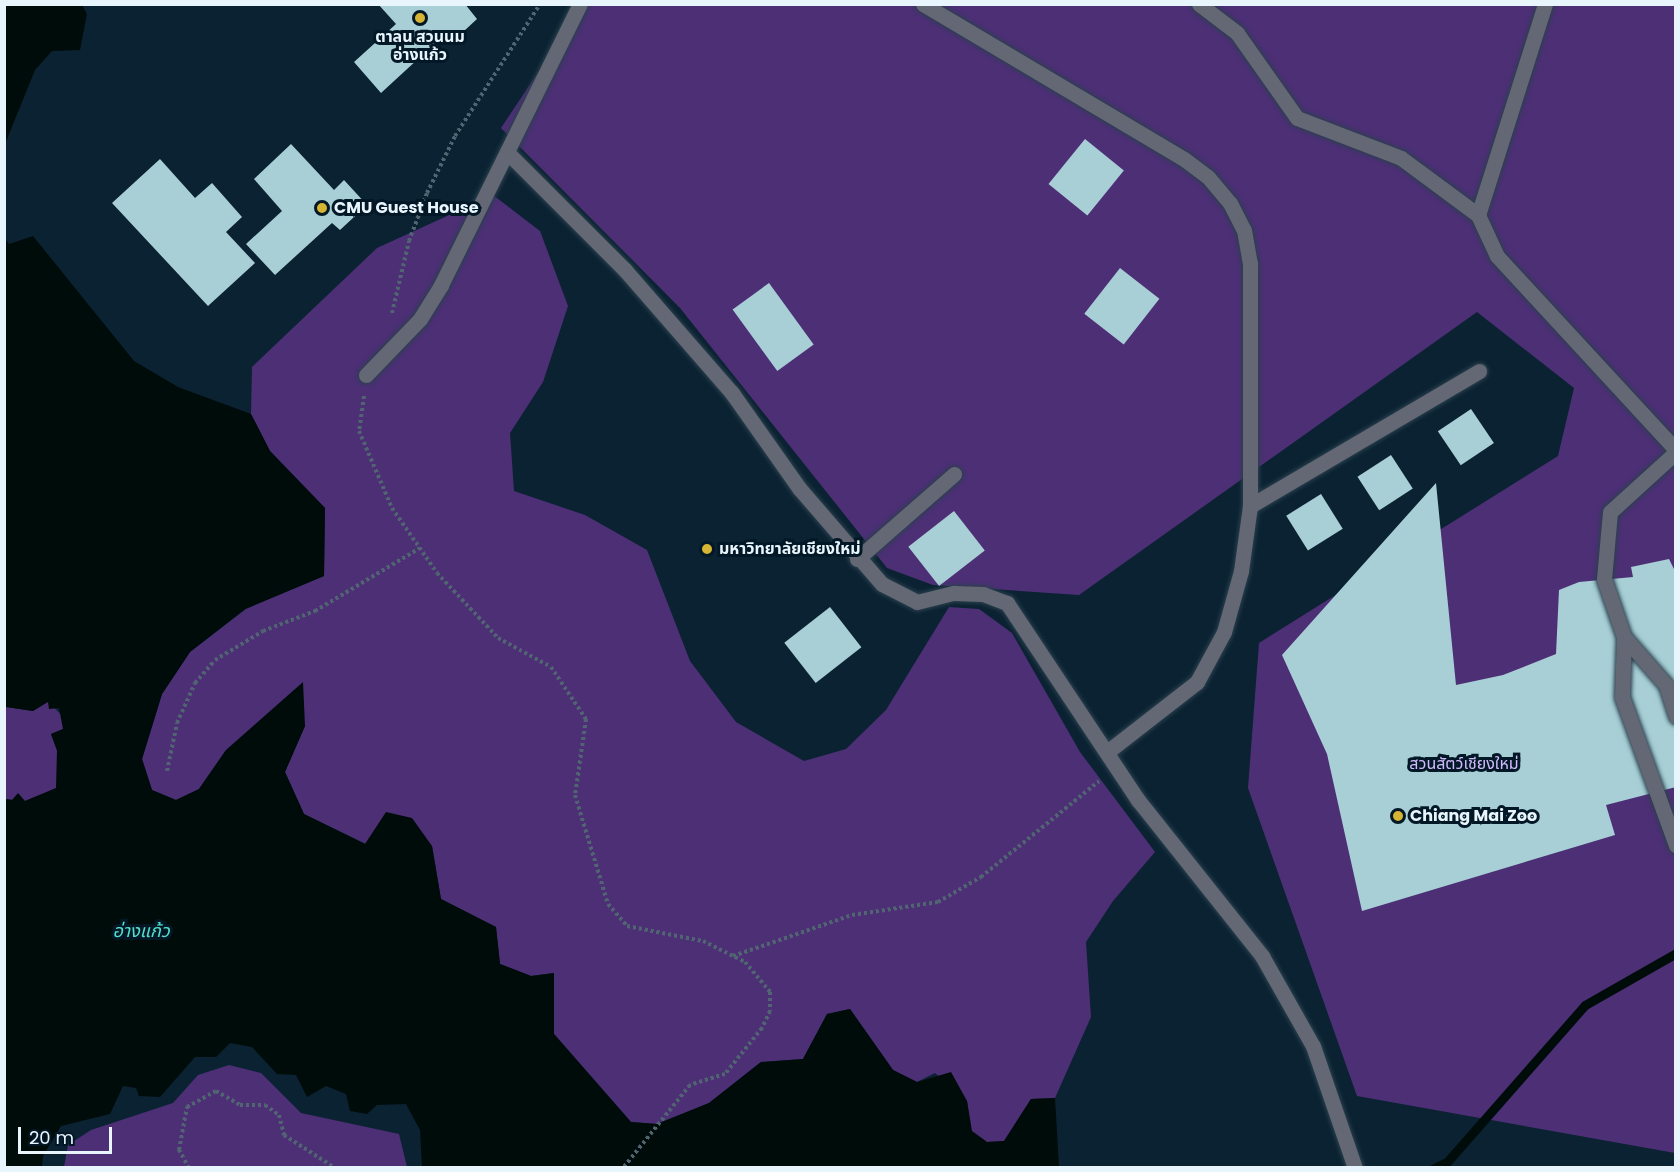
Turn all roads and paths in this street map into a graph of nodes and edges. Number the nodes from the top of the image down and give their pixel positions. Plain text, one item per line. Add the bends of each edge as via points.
1 (540, 4) edge
2 (580, 4) edge
3 (923, 4) edge
4 (1199, 4) edge
5 (1545, 4) edge
6 (507, 152) junction
7 (1478, 215) junction
8 (388, 323) dead end
9 (1479, 371) dead end
10 (366, 375) joint
11 (1676, 451) edge
12 (954, 474) dead end
13 (1250, 506) junction
14 (420, 549) junction
15 (857, 560) junction
16 (1624, 637) junction
17 (1676, 716) edge
18 (1107, 752) junction
19 (1116, 767) junction
20 (167, 771) dead end
21 (1676, 845) edge
22 (732, 956) junction
23 (1354, 1166) edge
24 (189, 1167) edge
25 (335, 1167) edge
26 (623, 1167) edge

1 - 8 path via 455,136 409,241
2 - 6 street
3 - 13 street via 1184,159 1208,177 1230,203 1244,230 1250,263
4 - 7 street via 1237,33 1297,118 1401,158
5 - 7 street
6 - 10 street via 420,319
6 - 15 street via 625,270 732,393 799,488
7 - 11 street via 1504,265
9 - 13 street
10 - 14 path via 359,431 392,508
11 - 16 street via 1610,512 1604,579
12 - 15 street
13 - 18 street via 1241,571 1215,654 1197,682 1147,726
14 - 20 path via 315,611 263,631 215,660 195,683 177,723
14 - 22 path via 498,638 551,667 586,719 575,795 608,904 627,926 703,941
15 - 18 street via 882,584 918,602 954,593 983,594 1007,603
16 - 17 street via 1666,685
16 - 21 street via 1622,697
18 - 19 street
19 - 22 path via 981,877 938,902 852,915
19 - 23 street via 1262,956 1313,1047
22 - 26 path via 745,962 770,992 770,1011 725,1074 690,1084
24 - 25 path via 179,1149 187,1107 216,1091 240,1105 265,1105 279,1115 284,1135

